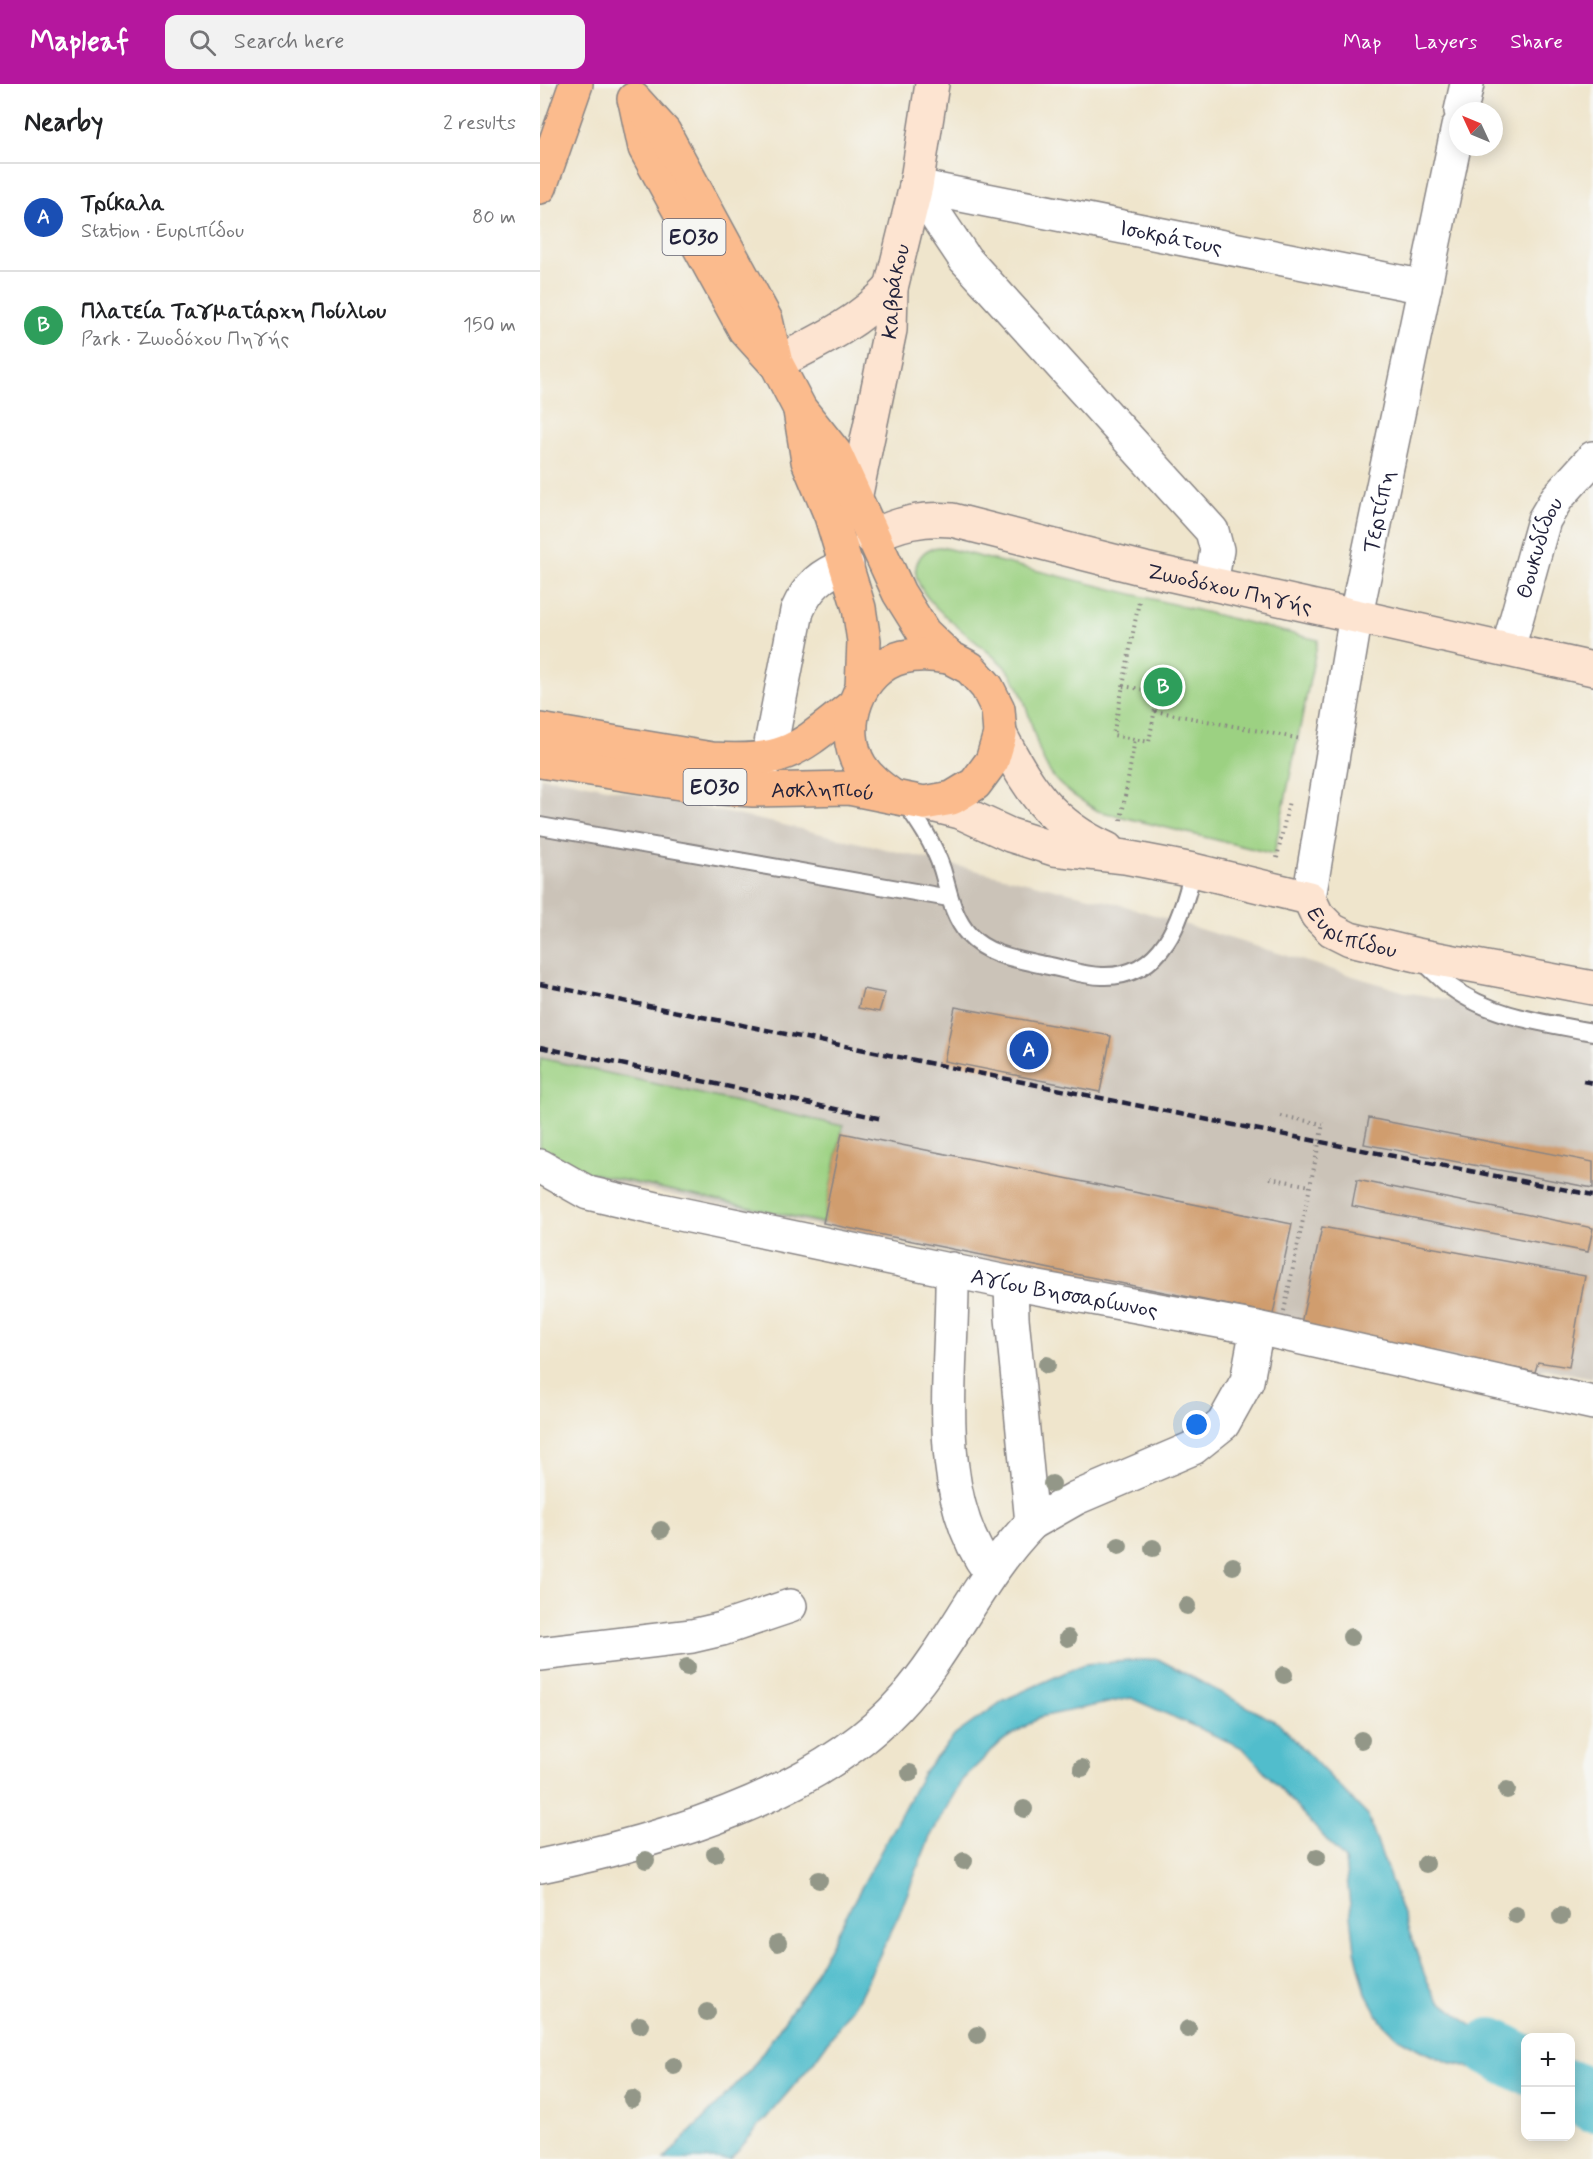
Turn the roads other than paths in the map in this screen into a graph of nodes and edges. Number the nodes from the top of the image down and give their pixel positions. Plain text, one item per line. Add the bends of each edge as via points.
1 (576, 84) edge
2 (932, 84) edge
3 (1467, 84) edge
4 (630, 92) edge
5 (1463, 102) edge
6 (1452, 156) edge
7 (916, 186) junction
8 (540, 187) edge
9 (1425, 287) junction
10 (891, 288) junction
11 (776, 363) junction
12 (800, 409) junction
13 (1593, 458) edge
14 (855, 499) junction
15 (871, 537) junction
16 (847, 565) junction
17 (1212, 583) junction
18 (1356, 615) junction
19 (1508, 649) junction
20 (949, 657) junction
21 (1593, 669) edge
22 (858, 696) junction
23 (540, 730) edge
24 (1000, 734) junction
25 (768, 759) junction
26 (540, 762) edge
27 (906, 800) junction
28 (540, 826) edge
29 (1122, 842) junction
30 (1193, 870) junction
31 (949, 898) junction
32 (1309, 898) junction
33 (1417, 956) junction
34 (1593, 988) edge
35 (1593, 1032) edge
36 (540, 1167) edge
37 (952, 1269) junction
38 (1011, 1282) junction
39 (1257, 1328) junction
40 (1593, 1402) edge
41 (1032, 1522) junction
42 (990, 1572) junction
43 (790, 1606) dead end
44 (540, 1654) edge
45 (540, 1866) edge

1 - 8 main road
2 - 7 street, Καβράκου
3 - 5 street
4 - 11 main road, Ασκληπιού / ΕΟ30 via 645,148 745,330
6 - 9 street, Τερτίπη
7 - 9 street, Ισοκράτους
7 - 10 street, Καβράκου
7 - 17 street via 965,259 1212,531 1217,550
9 - 18 street, Τερτίπη
10 - 11 street via 852,324
10 - 14 street, Καβράκου via 890,330
11 - 12 main road, Ασκληπιού / ΕΟ30
12 - 14 main road, Ασκληπιού / ΕΟ30 via 835,453
12 - 16 main road, Ασκληπιού / ΕΟ30 via 808,461
13 - 19 street, Θουκυδίδου via 1557,498 1544,520
14 - 15 main road, Ασκληπιού / ΕΟ30
15 - 17 street, Ζωοδόχου Πηγής via 895,525 924,519 952,520
15 - 20 main road, Ασκληπιού / ΕΟ30 via 924,633
16 - 22 main road, Ασκληπιού / ΕΟ30 via 864,641
16 - 25 street via 816,580 797,611
17 - 18 street, Ζωοδόχου Πηγής
18 - 19 street, Ζωοδόχου Πηγής
18 - 32 street, Τερτίπη
19 - 21 street, Ζωοδόχου Πηγής
20 - 22 main road, Ασκληπιού / ΕΟ30 via 924,653 900,657 879,670
20 - 24 main road, Ασκληπιού / ΕΟ30 via 970,668 987,687 998,709
22 - 25 main road, Ασκληπιού / ΕΟ30 via 812,738 787,754
22 - 27 main road, Ασκληπιού / ΕΟ30 via 850,726 852,747 861,767 874,783
23 - 25 main road, Ασκληπιού / ΕΟ30 via 712,759
24 - 27 main road, Ασκληπιού / ΕΟ30 via 992,761 975,784 951,798
24 - 29 street, Ευριπίδου via 1021,776 1040,802 1088,840
26 - 27 main road, Ασκληπιού / ΕΟ30 via 706,787 849,788
27 - 29 street, Ευριπίδου via 960,812 1010,836 1054,849
27 - 31 lane via 942,867
28 - 31 lane
29 - 30 street, Ευριπίδου
30 - 31 lane via 1174,932 1158,954 1140,969 1120,976 1100,976 1005,956 987,948 970,936
30 - 32 street, Ευριπίδου
32 - 33 street, Ευριπίδου via 1317,915 1350,939
33 - 34 street, Ευριπίδου
33 - 35 lane via 1452,987 1481,1005 1516,1017
36 - 37 street, Αγίου Βησσαρίωνος via 588,1193
37 - 38 street, Αγίου Βησσαρίωνος
37 - 42 street via 949,1398 954,1481 963,1520
38 - 39 street, Αγίου Βησσαρίωνος
38 - 41 street
39 - 40 street, Αγίου Βησσαρίωνος
39 - 41 street via 1247,1381 1223,1424 1192,1448 1076,1498
41 - 42 street
42 - 45 street via 957,1629 905,1699 829,1764 761,1798 671,1832
43 - 44 street via 692,1636

